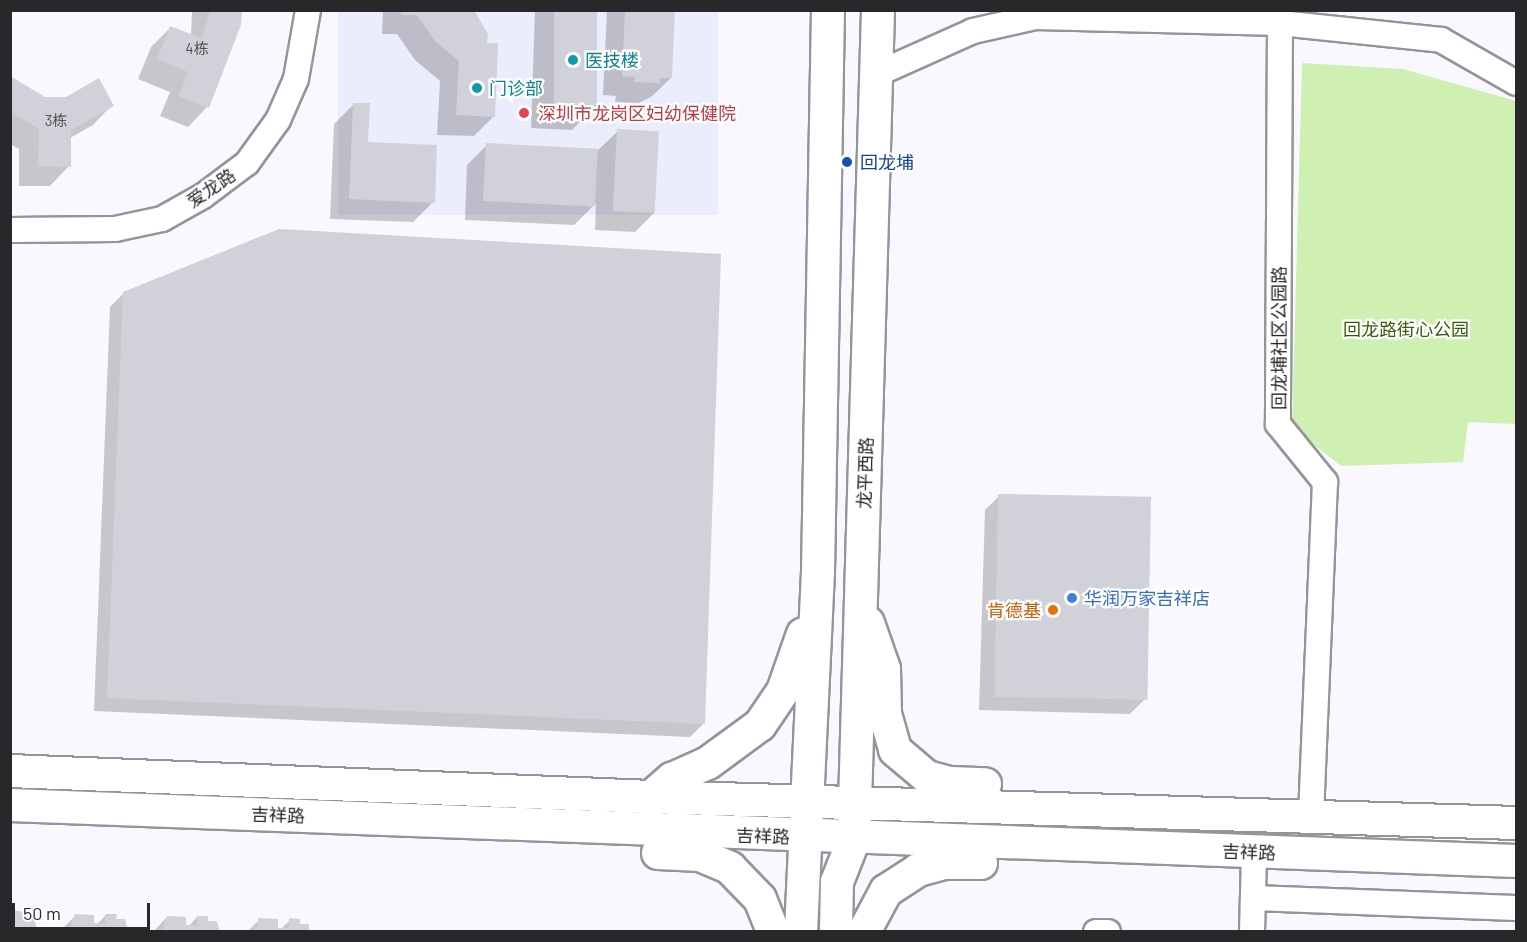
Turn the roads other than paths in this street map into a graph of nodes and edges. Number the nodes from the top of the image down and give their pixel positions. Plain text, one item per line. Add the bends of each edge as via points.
1 (308, 10) edge
2 (828, 10) edge
3 (878, 10) edge
4 (1280, 23) junction
5 (877, 74) junction
6 (1516, 83) edge
7 (10, 230) edge
8 (818, 572) junction
9 (861, 611) junction
10 (10, 771) edge
11 (651, 797) junction
12 (806, 799) junction
13 (856, 801) junction
14 (10, 805) edge
15 (1092, 808) junction
16 (1311, 816) junction
17 (1516, 823) edge
18 (561, 827) junction
19 (805, 837) junction
20 (854, 839) junction
21 (1092, 847) junction
22 (1254, 853) junction
23 (1516, 861) edge
24 (1253, 898) junction
25 (1516, 908) edge
26 (773, 932) edge
27 (801, 932) edge
28 (836, 932) edge
29 (864, 932) edge
30 (1096, 932) edge
31 (1108, 932) edge
32 (1252, 932) edge

1 - 7 street, 爱龙路 via 296,79 278,120 247,163 203,196 162,219 116,229
2 - 8 main road
3 - 5 main road, 龙平西路
4 - 5 street via 1035,17 972,31
4 - 6 street via 1441,40
4 - 16 street, 回龙埔社区公园路 via 1278,424 1325,482
5 - 9 main road, 龙平西路
8 - 11 main road via 792,670 772,710 746,737 708,763 672,779
8 - 12 main road
9 - 13 main road, 龙平西路
9 - 15 main road via 877,642 884,669 885,714 895,750 911,767 950,783 1054,789
10 - 11 main road, 吉祥路
11 - 12 main road, 吉祥路
12 - 13 main road, 吉祥路
12 - 19 main road
13 - 15 main road, 吉祥路
13 - 20 main road, 龙平西路
14 - 18 main road, 吉祥路
15 - 16 main road, 吉祥路
16 - 17 main road, 吉祥路
18 - 19 main road, 吉祥路
18 - 26 main road via 584,850 700,855 730,868 760,899
19 - 20 main road, 吉祥路
19 - 27 main road
20 - 21 main road, 吉祥路
20 - 28 main road, 龙平西路 via 837,882
21 - 22 main road, 吉祥路
21 - 29 main road via 1053,860 945,863 918,870 886,891
22 - 23 main road, 吉祥路
22 - 24 street
24 - 25 street
24 - 32 street
30 - 31 street

